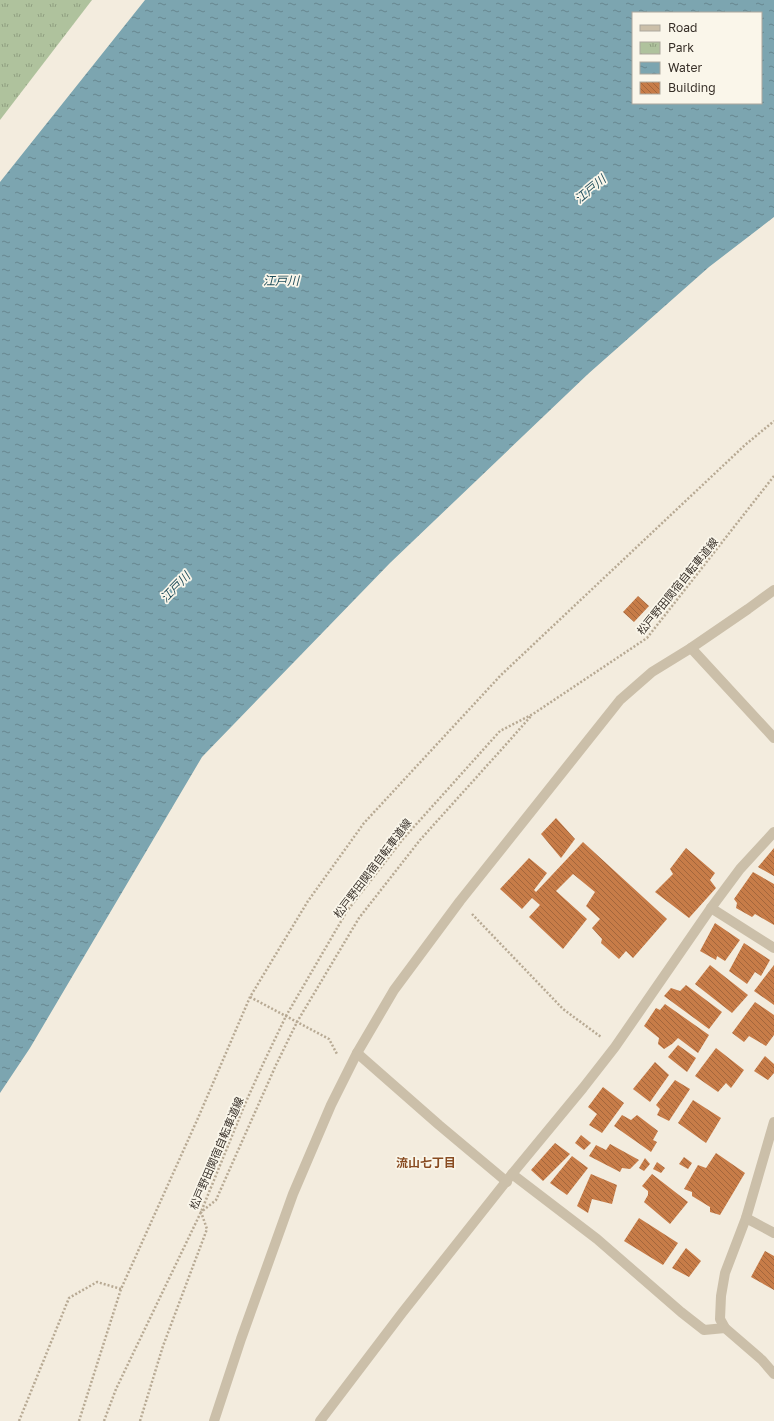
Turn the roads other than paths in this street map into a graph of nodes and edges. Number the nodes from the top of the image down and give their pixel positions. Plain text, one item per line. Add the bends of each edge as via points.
1 (774, 590) edge
2 (691, 648) junction
3 (774, 738) edge
4 (774, 832) edge
5 (711, 908) junction
6 (774, 948) edge
7 (357, 1053) junction
8 (774, 1122) edge
9 (509, 1178) junction
10 (746, 1218) junction
11 (774, 1233) edge
12 (725, 1328) junction
13 (774, 1374) edge
14 (214, 1421) edge
15 (320, 1421) edge

1 - 2 street
2 - 3 street
2 - 7 street via 652,672 620,700 460,901 394,990
4 - 5 street via 740,869
5 - 6 street
5 - 9 street via 614,1047
7 - 9 street via 439,1125
7 - 14 street via 331,1105 293,1194
8 - 10 street
9 - 12 street via 597,1239 704,1330
9 - 15 street
10 - 11 street
10 - 12 street via 725,1273 720,1319
12 - 13 street

